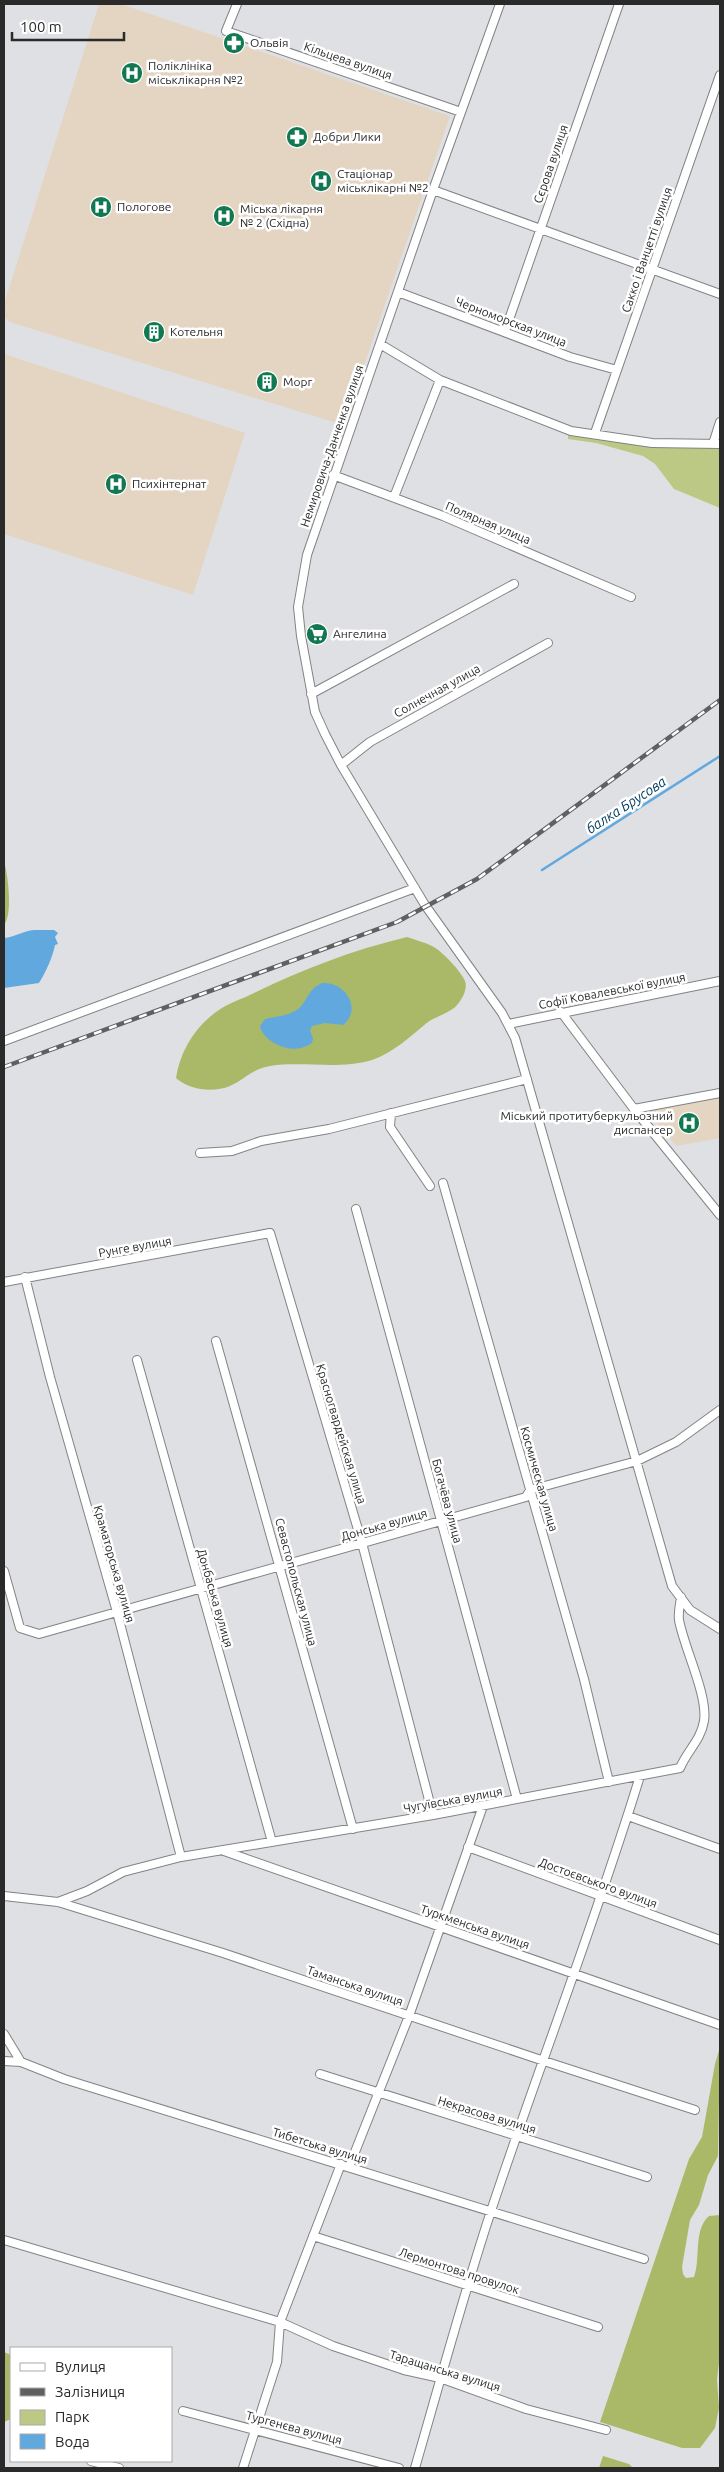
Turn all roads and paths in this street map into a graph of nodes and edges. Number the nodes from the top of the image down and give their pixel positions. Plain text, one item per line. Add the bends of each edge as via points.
1 (236, 4) edge
2 (500, 4) edge
3 (619, 4) edge
4 (720, 75) edge
5 (461, 112) junction
6 (433, 190) junction
7 (540, 230) junction
8 (652, 269) junction
9 (398, 292) junction
10 (720, 294) edge
11 (505, 331) junction
12 (380, 344) junction
13 (617, 370) junction
14 (440, 380) junction
15 (720, 422) edge
16 (595, 433) junction
17 (717, 444) edge
18 (333, 475) junction
19 (394, 497) junction
20 (514, 584) dead end
21 (631, 597) dead end
22 (548, 642) dead end
23 (311, 694) junction
24 (341, 765) junction
25 (415, 888) junction
26 (720, 981) edge
27 (561, 1012) junction
28 (508, 1024) junction
29 (4, 1041) edge
30 (527, 1079) junction
31 (720, 1093) edge
32 (634, 1109) junction
33 (390, 1113) junction
34 (200, 1153) dead end
35 (443, 1183) dead end
36 (430, 1186) dead end
37 (356, 1209) dead end
38 (720, 1215) edge
39 (270, 1233) joint
40 (24, 1277) junction
41 (4, 1282) edge
42 (216, 1341) dead end
43 (137, 1360) dead end
44 (720, 1410) edge
45 (637, 1461) junction
46 (530, 1490) junction
47 (441, 1521) junction
48 (362, 1543) junction
49 (280, 1566) junction
50 (4, 1571) edge
51 (201, 1588) junction
52 (680, 1597) junction
53 (12, 1600) junction
54 (4, 1604) edge
55 (116, 1612) junction
56 (720, 1629) edge
57 (640, 1776) junction
58 (609, 1782) junction
59 (517, 1799) junction
60 (483, 1806) junction
61 (433, 1816) junction
62 (628, 1816) junction
63 (353, 1829) junction
64 (272, 1842) junction
65 (468, 1847) junction
66 (720, 1849) edge
67 (222, 1850) junction
68 (181, 1857) junction
69 (601, 1895) junction
70 (4, 1896) edge
71 (58, 1902) junction
72 (440, 1927) junction
73 (720, 1940) edge
74 (575, 1974) junction
75 (409, 2016) junction
76 (720, 2025) edge
77 (4, 2034) edge
78 (4, 2061) edge
79 (544, 2061) junction
80 (21, 2062) junction
81 (320, 2074) dead end
82 (379, 2093) junction
83 (696, 2110) dead end
84 (517, 2136) junction
85 (345, 2166) junction
86 (647, 2177) dead end
87 (491, 2211) junction
88 (313, 2236) junction
89 (4, 2240) edge
90 (644, 2259) dead end
91 (468, 2285) junction
92 (280, 2322) junction
93 (598, 2327) dead end
94 (440, 2378) junction
95 (183, 2411) dead end
96 (256, 2429) junction
97 (606, 2430) dead end
98 (95, 2462) edge
99 (119, 2468) edge
100 (243, 2468) edge
101 (399, 2468) edge
102 (415, 2468) edge

1 - 5 street, Кільцева вулиця via 226,32
2 - 5 street, Немировича-Данченка вулиця
3 - 7 street, Сєрова вулиця
4 - 8 street, Сакко і Ванцетті вулиця
5 - 6 street, Немировича-Данченка вулиця
6 - 7 street
6 - 9 street, Немировича-Данченка вулиця
7 - 8 street
7 - 11 street, Сєрова вулиця
8 - 10 street
8 - 13 street, Сакко і Ванцетті вулиця
9 - 11 street, Черноморская улица
9 - 12 street, Немировича-Данченка вулиця
11 - 13 street, Черноморская улица via 570,357
12 - 14 street
12 - 18 street, Немировича-Данченка вулиця
13 - 16 street, Сакко і Ванцетті вулиця
14 - 16 street via 571,431
14 - 19 street
15 - 17 street
16 - 17 street via 652,443
18 - 19 street, Полярная улица
18 - 23 street, Немировича-Данченка вулиця via 307,555 298,607
19 - 21 street, Полярная улица
20 - 23 street
22 - 24 street, Солнечная улица via 370,742
23 - 24 street, Немировича-Данченка вулиця via 318,719
24 - 25 street, Немировича-Данченка вулиця
25 - 28 street, Немировича-Данченка вулиця
25 - 29 street
26 - 27 street, Софії Ковалевської вулиця
27 - 28 street, Софії Ковалевської вулиця
27 - 32 street
28 - 30 street, Немировича-Данченка вулиця
30 - 33 street
30 - 45 street, Немировича-Данченка вулиця
31 - 32 street
32 - 38 street
33 - 34 street via 329,1129 261,1141 232,1151
33 - 36 street via 390,1127
35 - 46 street, Космическая улица
37 - 47 street, Богачёва улица
39 - 40 street, Рунге вулиця
39 - 48 street, Красногвардейская улица
40 - 41 street, Рунге вулиця
40 - 55 street, Краматорська вулиця
42 - 49 street, Севастопольская улица
43 - 51 street, Донбаська вулиця
44 - 45 street, Донська вулиця via 676,1442
45 - 46 street, Донська вулиця
45 - 52 street, Немировича-Данченка вулиця via 672,1586
46 - 47 street, Донська вулиця via 526,1497
46 - 58 street, Космическая улица via 584,1679
47 - 48 street, Донська вулиця
47 - 59 street, Богачёва улица
48 - 49 street, Донська вулиця
48 - 61 street, Красногвардейская улица
49 - 51 street, Донська вулиця
49 - 63 street, Севастопольская улица
50 - 53 street
51 - 55 street, Донська вулиця
51 - 64 street, Донбаська вулиця
52 - 56 street via 690,1610
52 - 57 street, Чугуївська вулиця via 678,1618 702,1701 704,1720 696,1743 680,1768
53 - 54 street
53 - 55 street, Донська вулиця via 20,1628 40,1634
55 - 68 street, Краматорська вулиця
57 - 58 street, Чугуївська вулиця
57 - 62 street
58 - 59 street, Чугуївська вулиця
59 - 60 street, Чугуївська вулиця
60 - 61 street, Чугуївська вулиця
60 - 65 street
61 - 63 street, Чугуївська вулиця
62 - 66 street
62 - 69 street
63 - 64 street, Чугуївська вулиця
64 - 67 street, Чугуївська вулиця
65 - 69 street, Достоєвського вулиця
65 - 72 street
67 - 68 street, Чугуївська вулиця
67 - 72 street, Туркменська вулиця
68 - 71 street, Чугуївська вулиця via 123,1872
69 - 73 street, Достоєвського вулиця
69 - 74 street
70 - 71 street, Таманська вулиця
71 - 75 street, Таманська вулиця
72 - 74 street, Туркменська вулиця
72 - 75 street
74 - 76 street, Туркменська вулиця
74 - 79 street
75 - 79 street, Таманська вулиця
75 - 82 street
77 - 80 street
78 - 80 street, Тибетська вулиця
79 - 83 street, Таманська вулиця
79 - 84 street
80 - 85 street, Тибетська вулиця via 64,2079
81 - 82 street, Некрасова вулиця
82 - 84 street, Некрасова вулиця
82 - 85 street
84 - 86 street, Некрасова вулиця
84 - 87 street
85 - 87 street, Тибетська вулиця
85 - 88 street
87 - 90 street, Тибетська вулиця
87 - 91 street
88 - 91 street, Лермонтова провулок
88 - 92 street
89 - 92 street, Таращанська вулиця
91 - 93 street, Лермонтова провулок
91 - 94 street
92 - 94 street, Таращанська вулиця via 333,2346 404,2370
92 - 96 street via 277,2362
94 - 97 street, Таращанська вулиця via 526,2409
94 - 102 street
95 - 96 street, Тургенєва вулиця
96 - 100 street
96 - 101 street, Тургенєва вулиця
98 - 99 street

